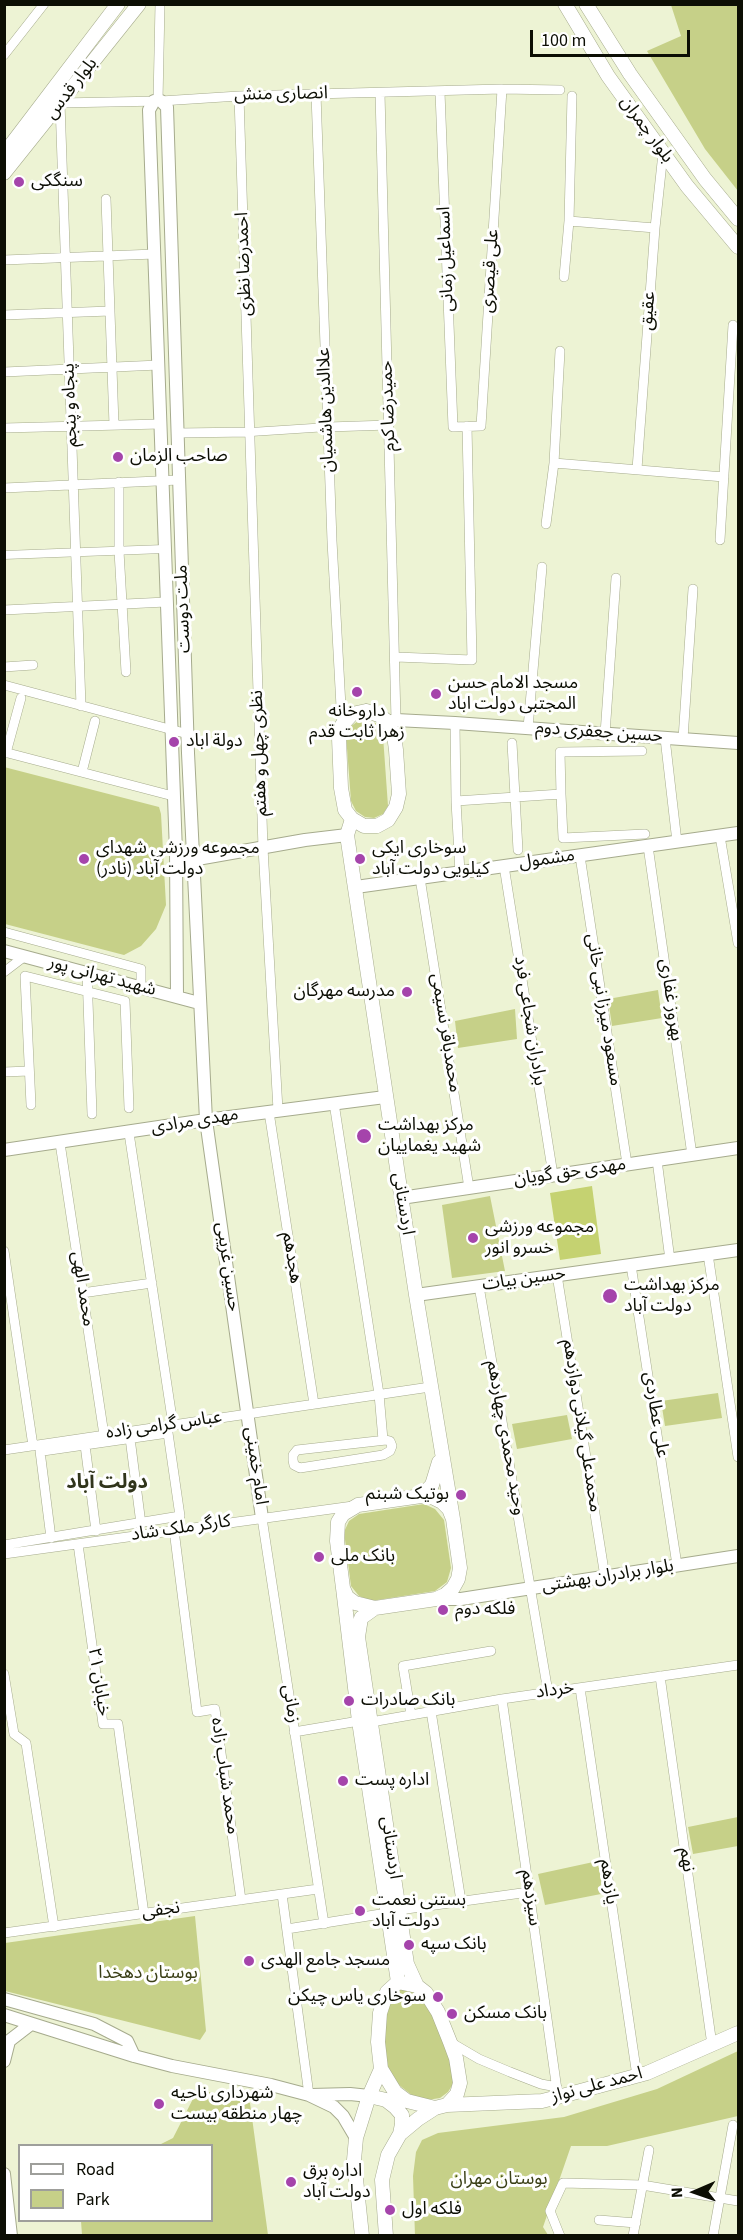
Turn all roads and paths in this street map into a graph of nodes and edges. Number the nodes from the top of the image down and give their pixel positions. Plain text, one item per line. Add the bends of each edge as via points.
1 (44, 4) edge
2 (118, 4) edge
3 (139, 4) edge
4 (160, 4) edge
5 (565, 4) edge
6 (586, 4) edge
7 (4, 55) edge
8 (502, 89) junction
9 (560, 90) dead end
10 (440, 92) junction
11 (380, 93) junction
12 (316, 94) junction
13 (239, 96) junction
14 (572, 96) dead end
15 (157, 101) junction
16 (60, 104) junction
17 (663, 153) junction
18 (4, 154) edge
19 (4, 173) edge
20 (106, 199) dead end
21 (738, 219) edge
22 (568, 221) junction
23 (655, 228) junction
24 (738, 247) edge
25 (155, 254) junction
26 (108, 256) junction
27 (66, 258) junction
28 (4, 260) edge
29 (564, 277) dead end
30 (110, 311) junction
31 (68, 313) junction
32 (4, 315) edge
33 (733, 325) dead end
34 (560, 351) dead end
35 (159, 365) junction
36 (112, 368) junction
37 (70, 370) junction
38 (4, 372) edge
39 (160, 424) junction
40 (114, 425) junction
41 (389, 425) junction
42 (467, 426) junction
43 (71, 427) junction
44 (4, 428) edge
45 (328, 428) junction
46 (251, 432) junction
47 (178, 433) junction
48 (554, 463) junction
49 (637, 469) junction
50 (724, 477) junction
51 (179, 480) junction
52 (162, 481) junction
53 (119, 482) junction
54 (74, 484) junction
55 (4, 488) edge
56 (546, 524) dead end
57 (720, 540) dead end
58 (164, 549) junction
59 (119, 551) junction
60 (77, 552) junction
61 (4, 555) edge
62 (542, 567) dead end
63 (616, 578) dead end
64 (693, 589) dead end
65 (166, 602) junction
66 (123, 604) junction
67 (78, 607) junction
68 (4, 610) edge
69 (396, 657) junction
70 (33, 665) dead end
71 (4, 667) edge
72 (126, 672) dead end
73 (4, 685) edge
74 (21, 698) dead end
75 (81, 706) junction
76 (95, 721) dead end
77 (392, 721) junction
78 (455, 723) junction
79 (342, 725) junction
80 (528, 728) junction
81 (171, 729) junction
82 (188, 734) junction
83 (605, 734) junction
84 (664, 738) junction
85 (683, 739) junction
86 (512, 743) dead end
87 (738, 743) edge
88 (642, 751) dead end
89 (5, 752) edge
90 (82, 772) junction
91 (561, 794) junction
92 (173, 796) junction
93 (514, 797) junction
94 (456, 801) junction
95 (352, 819) junction
96 (738, 833) edge
97 (347, 835) junction
98 (720, 836) junction
99 (646, 840) junction
100 (677, 842) junction
101 (263, 848) junction
102 (518, 850) dead end
103 (580, 856) junction
104 (193, 860) junction
105 (176, 863) junction
106 (504, 867) junction
107 (460, 873) junction
108 (420, 878) junction
109 (356, 887) junction
110 (4, 932) edge
111 (738, 943) edge
112 (4, 951) edge
113 (25, 956) junction
114 (4, 972) edge
115 (87, 973) junction
116 (141, 988) junction
117 (88, 992) junction
118 (177, 998) junction
119 (199, 1003) junction
120 (29, 1071) junction
121 (4, 1072) edge
122 (385, 1097) junction
123 (334, 1103) junction
124 (31, 1105) dead end
125 (129, 1108) dead end
126 (273, 1111) junction
127 (92, 1114) dead end
128 (206, 1120) junction
129 (129, 1132) junction
130 (60, 1143) junction
131 (738, 1148) edge
132 (4, 1150) edge
133 (692, 1155) junction
134 (657, 1160) junction
135 (627, 1164) junction
136 (553, 1175) junction
137 (469, 1188) junction
138 (401, 1198) junction
139 (738, 1250) edge
140 (4, 1251) edge
141 (708, 1254) junction
142 (670, 1260) junction
143 (631, 1265) junction
144 (557, 1275) junction
145 (152, 1283) junction
146 (479, 1286) junction
147 (82, 1293) junction
148 (416, 1295) junction
149 (430, 1387) junction
150 (379, 1394) junction
151 (314, 1404) junction
152 (248, 1414) junction
153 (173, 1425) junction
154 (104, 1436) junction
155 (130, 1438) junction
156 (383, 1440) junction
157 (85, 1445) junction
158 (37, 1449) junction
159 (4, 1450) edge
160 (441, 1451) junction
161 (4, 1456) edge
162 (738, 1457) edge
163 (421, 1496) junction
164 (358, 1505) junction
165 (262, 1518) junction
166 (453, 1519) junction
167 (141, 1524) junction
168 (174, 1530) junction
169 (96, 1531) junction
170 (51, 1538) junction
171 (83, 1540) junction
172 (5, 1543) edge
173 (4, 1554) edge
174 (738, 1556) edge
175 (677, 1565) junction
176 (605, 1577) junction
177 (456, 1582) junction
178 (343, 1588) junction
179 (530, 1589) junction
180 (477, 1597) junction
181 (436, 1599) junction
182 (375, 1608) junction
183 (491, 1651) dead end
184 (738, 1665) edge
185 (4, 1674) edge
186 (660, 1676) junction
187 (580, 1688) junction
188 (548, 1692) junction
189 (502, 1699) junction
190 (431, 1711) junction
191 (411, 1715) junction
192 (365, 1721) junction
193 (294, 1732) junction
194 (318, 1889) junction
195 (529, 1892) junction
196 (282, 1894) junction
197 (241, 1900) junction
198 (461, 1901) junction
199 (393, 1911) junction
200 (144, 1914) junction
201 (324, 1924) junction
202 (54, 1927) junction
203 (287, 1929) junction
204 (4, 1934) edge
205 (398, 1982) junction
206 (417, 1986) junction
207 (4, 1998) edge
208 (4, 2015) edge
209 (31, 2024) junction
210 (738, 2033) edge
211 (450, 2042) junction
212 (712, 2045) junction
213 (134, 2056) junction
214 (4, 2061) edge
215 (381, 2069) junction
216 (637, 2076) junction
217 (557, 2092) junction
218 (309, 2095) junction
219 (369, 2096) junction
220 (441, 2106) junction
221 (733, 2125) dead end
222 (400, 2134) junction
223 (356, 2138) junction
224 (649, 2150) dead end
225 (5, 2182) edge
226 (642, 2185) junction
227 (720, 2198) junction
228 (738, 2201) edge
229 (599, 2220) dead end
230 (636, 2223) junction
231 (11, 2235) edge
232 (362, 2235) edge
233 (386, 2235) edge
234 (560, 2235) edge
235 (633, 2235) edge
236 (713, 2235) edge

1 - 7 street
2 - 18 main road, بلوار قدس
3 - 16 main road, بلوار قدس
4 - 15 street
5 - 17 main road, بلوار چمران via 608,76
6 - 21 main road, بلوار چمران via 684,151
8 - 9 street, انصاری منش
8 - 10 street, انصاری منش
8 - 42 street, علی قیصری via 481,426
10 - 11 street, انصاری منش
10 - 42 street, اسماعیل زمانی via 453,427
11 - 12 street, انصاری منش
11 - 41 street, حمیدرضا کرم
12 - 13 street, انصاری منش
12 - 45 street, علاالدین هاشمیان
13 - 15 street, انصاری منش
13 - 46 street, احمدرضا نظری
14 - 22 street
15 - 16 street, انصاری منش
15 - 25 street, ملت دوست via 149,110
15 - 47 street, ملت دوست via 167,107
16 - 19 main road, بلوار قدس
16 - 27 street, پنجاه و پنجم
17 - 23 street, عقیق
17 - 24 main road, بلوار چمران
20 - 26 street
22 - 23 street
22 - 29 street
23 - 49 street, عقیق
25 - 26 street
25 - 35 street, ملت دوست
26 - 27 street
26 - 30 street
27 - 28 street
27 - 31 street, پنجاه و پنجم
30 - 31 street
30 - 36 street
31 - 32 street
31 - 37 street, پنجاه و پنجم
33 - 50 street
34 - 48 street
35 - 36 street
35 - 39 street, ملت دوست
36 - 37 street
36 - 40 street
37 - 38 street
37 - 43 street, پنجاه و پنجم
39 - 40 street
39 - 52 street, ملت دوست
40 - 43 street
41 - 45 street
41 - 69 street, حمیدرضا کرم
42 - 69 street via 472,660
43 - 44 street
43 - 54 street, پنجاه و پنجم
45 - 46 street
45 - 79 street, علاالدین هاشمیان
46 - 47 street
46 - 101 street, نظری چهل و هفتم
47 - 51 street, ملت دوست
48 - 49 street
48 - 56 street
49 - 50 street
50 - 57 street
51 - 52 street
51 - 82 street, ملت دوست
52 - 53 street
52 - 58 street, ملت دوست
53 - 54 street
53 - 59 street
54 - 55 street
54 - 60 street, پنجاه و پنجم
58 - 59 street
58 - 65 street, ملت دوست
59 - 60 street
59 - 66 street
60 - 61 street
60 - 67 street, پنجاه و پنجم
62 - 80 street
63 - 83 street
64 - 85 street
65 - 66 street
65 - 81 street, ملت دوست
66 - 67 street
66 - 72 street
67 - 68 street
67 - 75 street, پنجاه و پنجم
69 - 77 street, حمیدرضا کرم
70 - 71 street
73 - 75 street
74 - 89 street
75 - 81 street
76 - 90 street
77 - 78 street, حسین جعفری دوم
77 - 79 main road via 366,711 352,714
77 - 95 main road via 399,794 396,807 388,820 377,826 364,826
78 - 80 street, حسین جعفری دوم
78 - 94 street
79 - 95 main road via 341,789 345,810
80 - 83 street, حسین جعفری دوم
81 - 82 street
81 - 92 street, ملت دوست
82 - 104 street, ملت دوست
83 - 84 street, حسین جعفری دوم
84 - 85 street, حسین جعفری دوم
84 - 100 street
85 - 87 street, حسین جعفری دوم
86 - 93 street
88 - 91 street via 560,752
89 - 90 street
90 - 92 street
91 - 93 street
91 - 99 street via 563,838
92 - 105 street, ملت دوست
93 - 94 street
93 - 102 street
94 - 107 street
95 - 97 main road, اردستانی
96 - 98 street, مشمول
97 - 101 street
97 - 109 main road, اردستانی
98 - 100 street, مشمول
98 - 111 street
99 - 100 street, مشمول
99 - 103 street, مشمول
99 - 133 street, بهروز غفاری
101 - 104 street
101 - 126 street, نظری چهل و هفتم
103 - 106 street, مشمول
103 - 135 street, مسعود میرزا نبی خانی
104 - 105 street
104 - 119 street, ملت دوست
105 - 118 street, ملت دوست
106 - 107 street, مشمول
106 - 136 street, برادران شجاعی فرد
107 - 108 street, مشمول
108 - 109 street, مشمول
108 - 137 street, محمدباقر نسیمی
109 - 122 main road, اردستانی
110 - 116 street via 141,969
112 - 113 street, شهید تهرانی پور
113 - 114 street
113 - 115 street, شهید تهرانی پور
115 - 116 street, شهید تهرانی پور
115 - 117 street
116 - 118 street, شهید تهرانی پور
117 - 120 street via 25,976
117 - 125 street via 125,1001
117 - 127 street
118 - 119 street, شهید تهرانی پور
119 - 128 street, ملت دوست
120 - 121 street
120 - 124 street
122 - 123 street, مهدی مرادی
122 - 138 main road, اردستانی
123 - 126 street, مهدی مرادی
123 - 150 street
126 - 128 street, مهدی مرادی
126 - 151 street, هجدهم
128 - 129 street, مهدی مرادی
128 - 152 street, حسین غریبی
129 - 130 street, مهدی مرادی
129 - 145 street
130 - 132 street, مهدی مرادی
130 - 147 street, محمد الهی
131 - 133 street, مهدی حق گویان
133 - 134 street, مهدی حق گویان
134 - 135 street, مهدی حق گویان
134 - 142 street
135 - 136 street, مهدی حق گویان
136 - 137 street, مهدی حق گویان
137 - 138 street, مهدی حق گویان
138 - 148 main road, اردستانی
139 - 141 street, حسین بیات
140 - 158 street
141 - 142 street, حسین بیات
141 - 162 street
142 - 143 street, حسین بیات
143 - 144 street, حسین بیات
143 - 175 street, علی عطاردی
144 - 146 street, حسین بیات
144 - 176 street, محمدعلی گیلانی دوازدهم
145 - 147 street
145 - 153 street
146 - 148 street, حسین بیات
146 - 179 street, وحید محمدی چهاردهم
147 - 154 street, محمد الهی
148 - 149 main road, اردستانی
149 - 150 street, عباس گرامی زاده
149 - 160 main road, اردستانی
150 - 151 street, عباس گرامی زاده
150 - 156 street
151 - 152 street, عباس گرامی زاده
152 - 153 street, عباس گرامی زاده
152 - 165 street, امام خمینی
153 - 154 street, عباس گرامی زاده
154 - 158 street, عباس گرامی زاده
155 - 157 street
155 - 167 street
155 - 167 street via 168,1433 180,1516
156 - 156 street via 297,1450 292,1460 300,1468 383,1455 392,1446 390,1441
157 - 158 street
157 - 169 street
158 - 159 street, عباس گرامی زاده
158 - 161 street
158 - 170 street
160 - 163 main road via 436,1478
160 - 166 main road, اردستانی
163 - 164 main road
163 - 166 main road via 442,1502
164 - 165 street, کارگر ملک شاد
164 - 178 main road via 343,1514 337,1531
165 - 168 street, کارگر ملک شاد
165 - 193 street, زمانی
166 - 177 main road via 460,1568
167 - 169 street
168 - 171 street, کارگر ملک شاد
168 - 197 street, محمد شباب زاده via 197,1712 215,1709
169 - 171 street
170 - 171 street
170 - 172 street
171 - 173 street, کارگر ملک شاد
171 - 200 street, خیابان ۲۱ via 103,1724 118,1724
174 - 175 street, بلوار برادران بهشتی
175 - 176 street, بلوار برادران بهشتی
176 - 179 street, بلوار برادران بهشتی
177 - 180 street
177 - 181 main road
178 - 182 main road via 355,1603
178 - 192 main road, اردستانی
179 - 180 street, بلوار برادران بهشتی
179 - 188 street, وحید محمدی چهاردهم
180 - 181 street, بلوار برادران بهشتی
181 - 182 main road
182 - 192 main road, اردستانی via 361,1618 359,1625
183 - 191 street via 403,1665
184 - 186 street, خرداد
185 - 202 street via 14,1734 26,1743
186 - 187 street, خرداد
186 - 212 street, نهم
187 - 188 street, خرداد
187 - 216 street, یازدهم
188 - 189 street, خرداد
189 - 190 street, خرداد
189 - 195 street, سیزدهم
190 - 191 street, خرداد
190 - 198 street
191 - 192 street, خرداد
192 - 193 street, خرداد
192 - 199 main road, اردستانی
193 - 194 street, زمانی
194 - 196 street, نجفی
194 - 201 street, زمانی
195 - 198 street
195 - 217 street, سیزدهم
196 - 197 street, نجفی
196 - 203 street
197 - 200 street, نجفی
198 - 199 street
199 - 201 street
199 - 205 main road, اردستانی
199 - 206 main road, اردستانی
200 - 202 street, نجفی
201 - 203 street
202 - 204 street, نجفی
203 - 218 street
205 - 206 main road
205 - 215 main road via 387,1992 380,2013
206 - 211 main road, اردستانی via 432,2002
207 - 213 street via 94,2024 127,2041
208 - 209 street
209 - 213 street
209 - 214 street via 9,2041
210 - 212 main road, احمد علی نواز
211 - 217 street via 479,2059
211 - 220 main road, اردستانی via 460,2083 457,2094
212 - 216 main road, احمد علی نواز
213 - 218 street
215 - 219 main road
215 - 220 main road via 401,2097 423,2107
216 - 217 main road, احمد علی نواز
217 - 220 main road, احمد علی نواز via 542,2101
218 - 219 street
218 - 223 street via 334,2107
219 - 222 main road via 386,2100 402,2115
219 - 223 main road
220 - 222 main road
221 - 227 street
222 - 233 main road via 387,2155 382,2180
223 - 232 main road via 354,2160
224 - 226 street
225 - 231 street
226 - 227 street
226 - 230 street
226 - 234 street via 563,2183 550,2211
227 - 228 street
227 - 236 street
229 - 230 street
230 - 235 street

